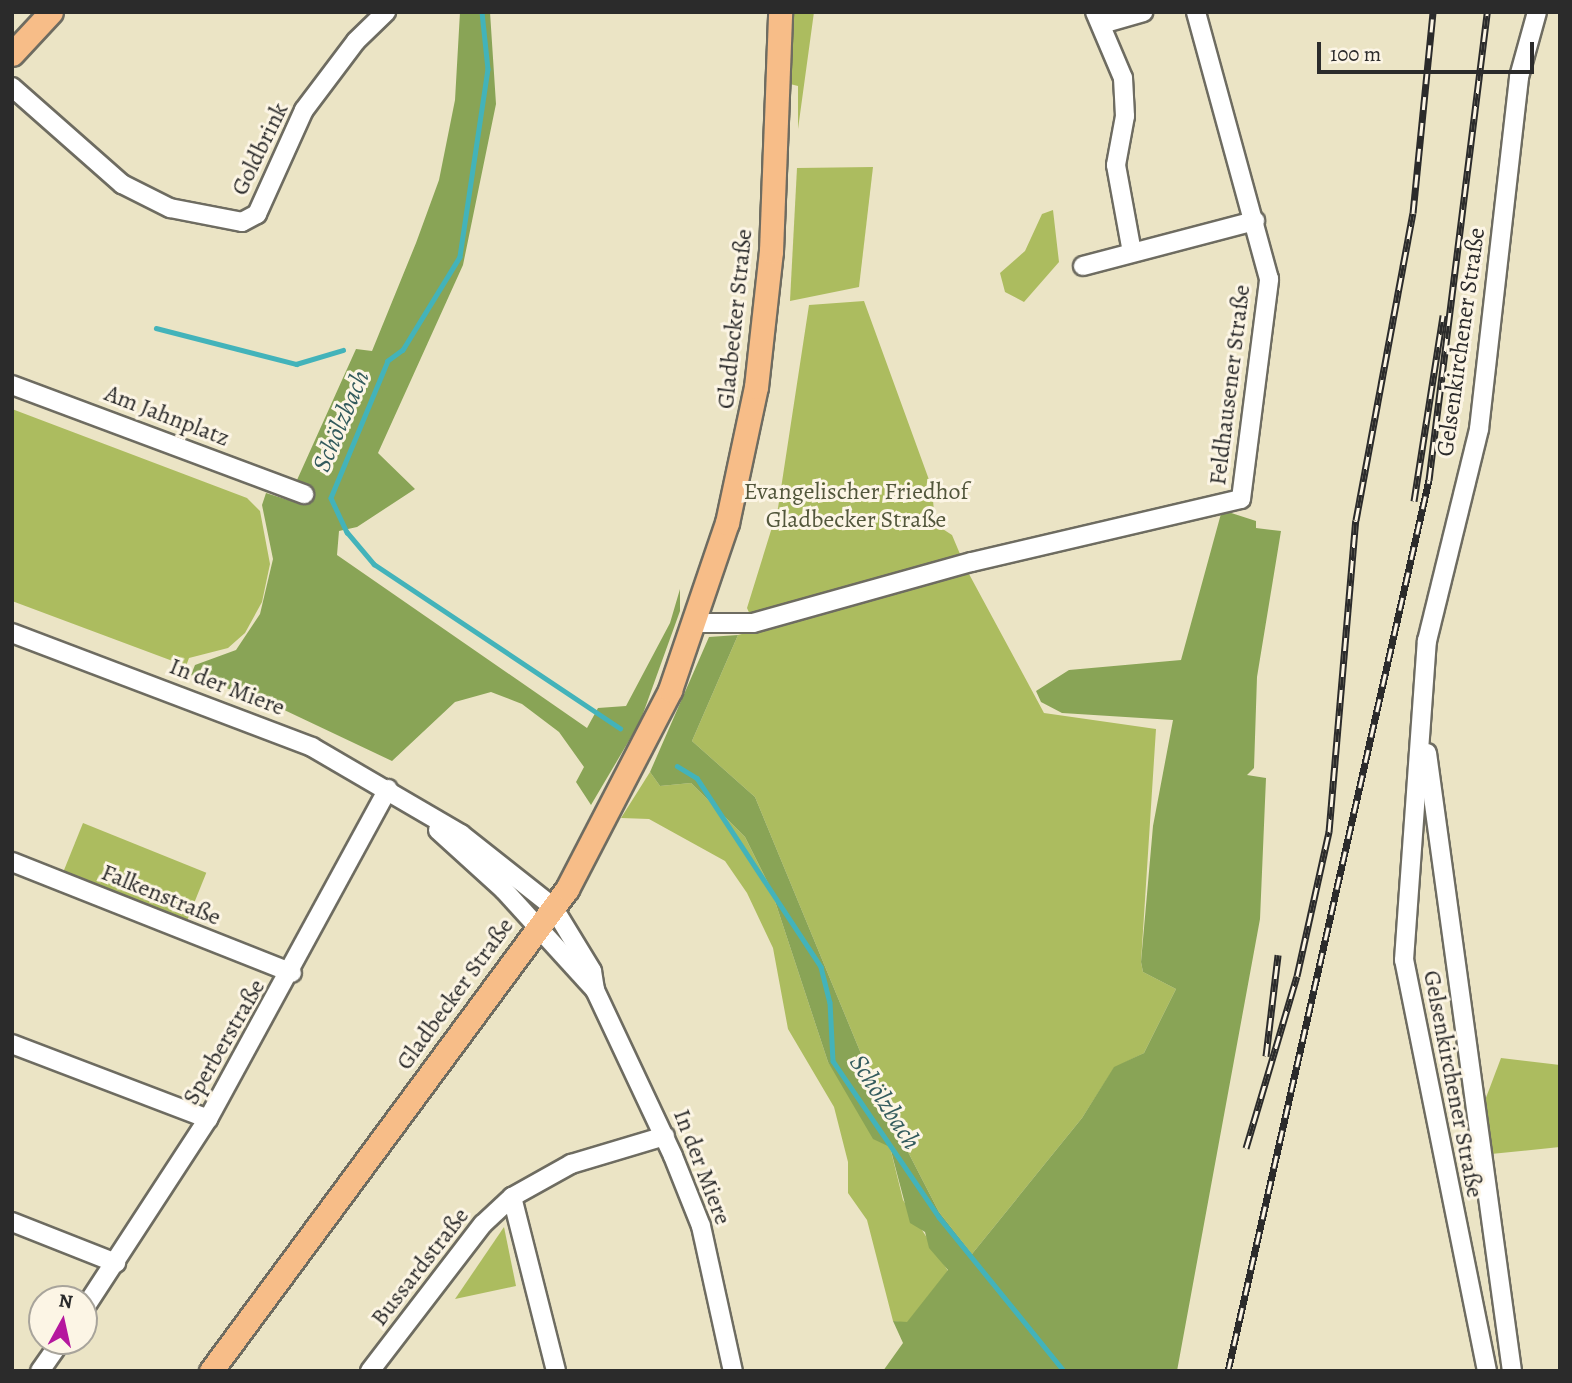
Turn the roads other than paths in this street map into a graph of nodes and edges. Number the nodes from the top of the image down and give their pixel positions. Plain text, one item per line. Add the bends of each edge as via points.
1 (51, 12) edge
2 (386, 12) edge
3 (780, 12) edge
4 (1143, 12) edge
5 (1196, 12) edge
6 (1537, 12) edge
7 (1100, 17) edge
8 (12, 54) edge
9 (12, 87) edge
10 (1255, 221) junction
11 (1132, 252) junction
12 (1083, 266) dead end
13 (12, 385) edge
14 (304, 494) dead end
15 (696, 623) junction
16 (12, 633) edge
17 (1421, 719) junction
18 (388, 789) junction
19 (415, 808) junction
20 (12, 862) edge
21 (553, 907) junction
22 (535, 929) junction
23 (292, 973) junction
24 (595, 990) junction
25 (12, 1044) edge
26 (208, 1119) junction
27 (665, 1136) junction
28 (512, 1197) junction
29 (12, 1222) edge
30 (117, 1263) junction
31 (98, 1289) edge
32 (1507, 1329) junction
33 (1480, 1337) junction
34 (51, 1355) edge
35 (40, 1371) edge
36 (211, 1371) edge
37 (370, 1371) edge
38 (556, 1371) edge
39 (733, 1371) edge
40 (1487, 1371) edge
41 (1512, 1371) edge

1 - 8 main road
2 - 9 street, Goldbrink via 356,41 304,110 257,214 242,222 170,208 122,184
3 - 15 main road, Gladbecker Straße via 771,251 758,374 727,523
4 - 7 street
5 - 10 street, Feldhausener Straße
6 - 17 street, Gelsenkirchener Straße via 1519,77 1479,429 1431,612
7 - 11 street via 1123,78 1125,116 1116,165
10 - 11 street
10 - 15 street, Feldhausener Straße via 1268,295 1241,499 972,562 753,623
11 - 12 street
13 - 14 street, Am Jahnplatz
15 - 21 main road, Gladbecker Straße via 641,755 587,859
16 - 18 street, In der Miere via 278,732
17 - 32 street, Gelsenkirchener Straße
17 - 33 street, Gelsenkirchener Straße via 1406,973
18 - 19 street, In der Miere
18 - 23 street, Sperberstraße
19 - 21 street, In der Miere via 461,834
19 - 22 street, In der Miere via 503,890
20 - 23 street, Falkenstraße
21 - 22 main road, Gladbecker Straße
21 - 24 street, In der Miere via 592,971
22 - 24 street, In der Miere
22 - 36 main road, Gladbecker Straße
23 - 26 street, Sperberstraße
24 - 27 street, In der Miere
25 - 26 street
26 - 30 street, Sperberstraße
27 - 28 street, Bussardstraße via 571,1164
27 - 39 street, In der Miere via 701,1226
28 - 37 street, Bussardstraße via 483,1224
28 - 38 street
29 - 30 street
30 - 31 street, Sperberstraße
32 - 33 street
32 - 41 street, Gelsenkirchener Straße
33 - 40 street, Gelsenkirchener Straße
34 - 35 street

